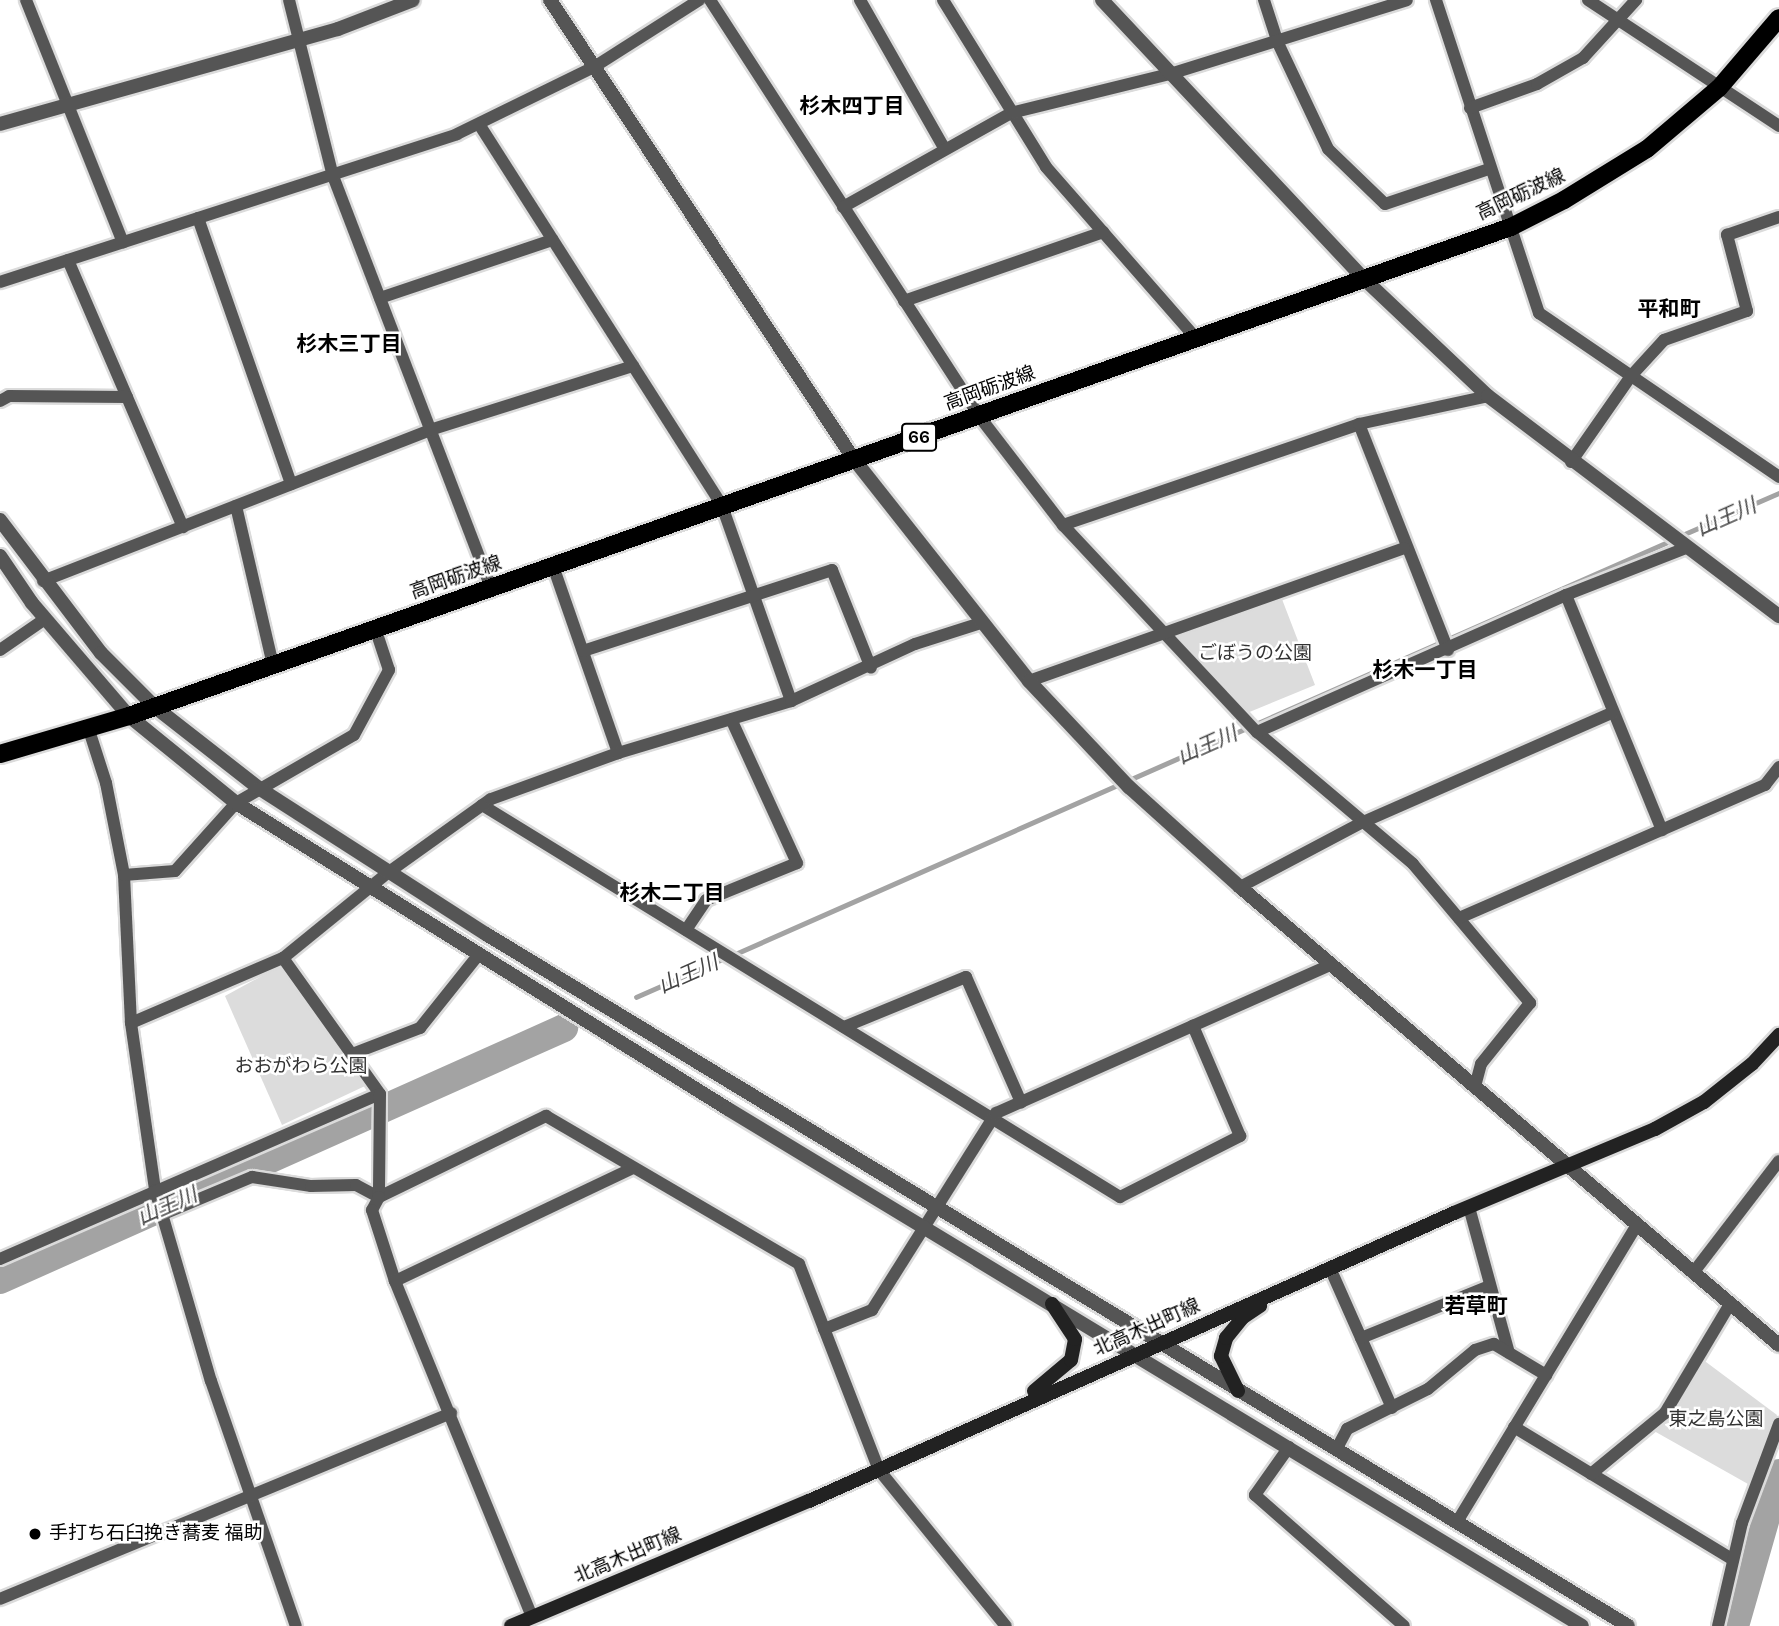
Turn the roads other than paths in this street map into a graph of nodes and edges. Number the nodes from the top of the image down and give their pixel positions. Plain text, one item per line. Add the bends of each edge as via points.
1 (26, 0) edge
2 (289, 0) edge
3 (413, 0) edge
4 (550, 0) edge
5 (699, 0) edge
6 (710, 0) edge
7 (860, 0) edge
8 (943, 0) edge
9 (1102, 0) edge
10 (1264, 0) edge
11 (1407, 0) edge
12 (1436, 0) edge
13 (1588, 0) edge
14 (1636, 0) edge
15 (1779, 19) edge
16 (1621, 21) junction
17 (301, 39) junction
18 (1278, 43) junction
19 (594, 67) junction
20 (1170, 74) junction
21 (1721, 86) junction
22 (67, 106) junction
23 (1470, 108) junction
24 (1011, 113) junction
25 (0, 124) edge
26 (479, 124) junction
27 (1779, 126) edge
28 (944, 148) junction
29 (1489, 169) junction
30 (333, 176) junction
31 (843, 207) junction
32 (1779, 217) edge
33 (198, 218) junction
34 (1511, 227) junction
35 (1103, 232) junction
36 (552, 240) junction
37 (123, 242) junction
38 (68, 260) junction
39 (1361, 276) junction
40 (0, 282) edge
41 (380, 298) junction
42 (904, 301) junction
43 (1194, 336) junction
44 (633, 366) junction
45 (1631, 376) junction
46 (1488, 396) junction
47 (127, 397) junction
48 (0, 401) edge
49 (979, 416) junction
50 (1359, 424) junction
51 (430, 430) junction
52 (853, 458) junction
53 (1571, 462) junction
54 (1779, 477) edge
55 (291, 484) junction
56 (236, 506) junction
57 (722, 506) junction
58 (0, 520) edge
59 (1063, 525) junction
60 (183, 527) junction
61 (1405, 548) junction
62 (1686, 548) junction
63 (0, 556) edge
64 (554, 566) junction
65 (43, 581) junction
66 (491, 588) junction
67 (752, 593) junction
68 (1566, 595) junction
69 (1779, 616) edge
70 (45, 619) junction
71 (981, 623) junction
72 (375, 628) junction
73 (1160, 632) junction
74 (0, 650) edge
75 (1448, 650) junction
76 (583, 651) junction
77 (272, 665) junction
78 (871, 668) junction
79 (1029, 681) junction
80 (791, 701) junction
81 (155, 707) junction
82 (1611, 713) junction
83 (129, 716) junction
84 (731, 719) junction
85 (88, 727) junction
86 (1257, 732) junction
87 (618, 753) junction
88 (0, 754) edge
89 (1779, 767) edge
90 (260, 789) junction
91 (236, 803) junction
92 (482, 805) junction
93 (1363, 822) junction
94 (1662, 830) junction
95 (389, 872) junction
96 (124, 875) junction
97 (369, 887) junction
98 (1240, 887) junction
99 (1458, 918) junction
100 (687, 930) junction
101 (479, 954) junction
102 (283, 958) junction
103 (1330, 965) junction
104 (131, 1023) junction
105 (1193, 1026) junction
106 (844, 1027) junction
107 (1779, 1035) edge
108 (352, 1054) junction
109 (1475, 1087) junction
110 (380, 1094) junction
111 (1021, 1102) junction
112 (993, 1118) junction
113 (1779, 1161) edge
114 (1569, 1164) junction
115 (634, 1168) junction
116 (155, 1191) junction
117 (379, 1197) junction
118 (1469, 1207) junction
119 (938, 1210) junction
120 (161, 1215) junction
121 (1637, 1225) junction
122 (927, 1229) junction
123 (0, 1259) edge
124 (1330, 1268) junction
125 (1693, 1273) junction
126 (1303, 1280) junction
127 (395, 1281) junction
128 (1490, 1286) junction
129 (1052, 1304) junction
130 (1730, 1304) junction
131 (824, 1329) junction
132 (1361, 1338) junction
133 (1158, 1343) junction
134 (1779, 1345) edge
135 (1509, 1353) junction
136 (1135, 1354) junction
137 (1546, 1375) junction
138 (1238, 1391) junction
139 (1392, 1408) junction
140 (451, 1413) junction
141 (991, 1418) junction
142 (1779, 1424) edge
143 (1514, 1427) junction
144 (1289, 1447) junction
145 (1336, 1450) junction
146 (879, 1470) junction
147 (1591, 1474) junction
148 (249, 1495) junction
149 (1457, 1522) junction
150 (1732, 1559) junction
151 (0, 1599) edge
152 (532, 1617) junction
153 (296, 1626) edge
154 (511, 1626) edge
155 (1006, 1626) edge
156 (1404, 1626) edge
157 (1582, 1626) edge
158 (1628, 1626) edge
159 (1718, 1626) edge

1 - 22 street
2 - 17 street
3 - 17 street
4 - 19 street
5 - 19 street
6 - 31 street
7 - 28 street
8 - 24 street
9 - 20 street
10 - 18 street
11 - 18 street
12 - 23 street
13 - 16 street
14 - 16 street
15 - 21 main road, 高岡砺波線 / 66
16 - 21 street
16 - 23 street via 1571,64 1537,84
17 - 22 street
17 - 30 street
18 - 20 street
18 - 29 street via 1328,149 1385,204
19 - 26 street
19 - 52 street
20 - 24 street
20 - 39 street
21 - 27 street
21 - 34 main road, 高岡砺波線 / 66 via 1647,149 1564,201
22 - 25 street
22 - 37 street
23 - 29 street
24 - 28 street
24 - 35 street via 1046,167
26 - 30 street
26 - 36 street
28 - 31 street
29 - 34 street
30 - 33 street
30 - 41 street
31 - 42 street
32 - 45 street via 1727,235 1747,312 1664,340
33 - 37 street
33 - 55 street
34 - 39 main road, 高岡砺波線 / 66
34 - 45 street via 1539,313
35 - 42 street
35 - 43 street
36 - 41 street
36 - 44 street
37 - 38 street
38 - 40 street
38 - 47 street
39 - 43 main road, 高岡砺波線 / 66
39 - 46 street
41 - 51 street
42 - 49 street
43 - 49 main road, 高岡砺波線 / 66
44 - 51 street
44 - 57 street
45 - 53 street
45 - 54 street
46 - 50 street
46 - 53 street
47 - 48 street via 9,396
47 - 60 street
49 - 52 main road, 高岡砺波線 / 66
49 - 59 street
50 - 59 street
50 - 61 street
51 - 55 street
51 - 66 street
52 - 57 main road, 高岡砺波線 / 66
52 - 71 street
53 - 62 street
55 - 56 street
56 - 60 street
56 - 77 street
57 - 64 main road, 高岡砺波線 / 66
57 - 67 street
58 - 65 street
59 - 73 street
60 - 65 street
61 - 73 street
61 - 75 street
62 - 68 street
62 - 69 street
63 - 70 street
64 - 66 main road, 高岡砺波線 / 66
64 - 76 street
65 - 81 street via 101,653
66 - 72 main road, 高岡砺波線 / 66
67 - 76 street
67 - 78 street via 832,569
67 - 80 street
68 - 75 street
68 - 82 street
70 - 74 street
70 - 83 street
71 - 78 street via 915,645
71 - 79 street
72 - 77 main road, 高岡砺波線 / 66
72 - 90 street via 390,670 354,735
73 - 79 street
73 - 86 street
75 - 86 street
76 - 87 street
77 - 81 main road, 高岡砺波線 / 66
78 - 80 street
79 - 98 street via 1129,787
80 - 84 street
81 - 83 main road, 高岡砺波線 / 66
81 - 90 street
82 - 93 street
82 - 94 street
83 - 85 main road, 高岡砺波線 / 66
83 - 91 street
84 - 87 street
84 - 100 street via 797,863 706,900
85 - 88 main road, 高岡砺波線 / 66
85 - 96 street via 106,783
86 - 93 street
87 - 92 street
89 - 94 street via 1765,785
90 - 91 street
90 - 95 street
91 - 96 street via 175,871
91 - 97 street
92 - 95 street
92 - 100 street
93 - 98 street
93 - 99 street via 1413,864
94 - 99 street
95 - 97 street
95 - 119 street
96 - 104 street
97 - 101 street
97 - 102 street
98 - 103 street
99 - 109 street via 1530,1003 1481,1065
100 - 106 street
101 - 108 street via 420,1028
101 - 122 street
102 - 104 street
102 - 108 street
103 - 105 street
103 - 109 street
104 - 116 street
105 - 111 street
105 - 112 street via 1240,1136 1120,1197
106 - 111 street via 966,977
106 - 112 street
107 - 114 main road, 北高木出町線 via 1752,1064 1704,1102 1655,1129
108 - 110 street
109 - 114 street
110 - 116 street
110 - 117 street
111 - 112 street
112 - 119 street
113 - 125 street
114 - 118 main road, 北高木出町線
114 - 121 street
115 - 117 street via 545,1116
115 - 127 street
115 - 131 street via 799,1264
116 - 120 street
116 - 123 street
117 - 120 street via 356,1185 311,1186 252,1177
117 - 127 street via 372,1210
118 - 124 main road, 北高木出町線
118 - 128 street
119 - 122 street
119 - 133 street
120 - 148 street
121 - 125 street
121 - 137 street
122 - 129 street
122 - 131 street via 872,1310
124 - 126 main road, 北高木出町線
124 - 132 street
125 - 130 street
126 - 133 main road, 北高木出町線
126 - 138 main road via 1242,1318 1226,1338 1221,1356
127 - 140 street
128 - 132 street
128 - 135 street
129 - 136 street
129 - 141 main road via 1075,1339 1071,1360 1054,1378
130 - 134 street
130 - 147 street via 1665,1413
131 - 146 street
132 - 139 street
133 - 136 main road, 北高木出町線
133 - 138 street
135 - 137 street
135 - 139 street via 1494,1344 1475,1350 1428,1389
136 - 141 main road, 北高木出町線
136 - 144 street
137 - 143 street
138 - 145 street
139 - 145 street via 1347,1429
140 - 148 street
140 - 152 street
141 - 146 main road, 北高木出町線
142 - 150 street via 1755,1480
143 - 147 street
143 - 149 street
144 - 156 street via 1255,1495
144 - 157 street
145 - 149 street
146 - 152 main road, 北高木出町線
146 - 155 street
147 - 150 street
148 - 151 street
148 - 153 street
149 - 158 street
150 - 159 street
152 - 154 main road, 北高木出町線

